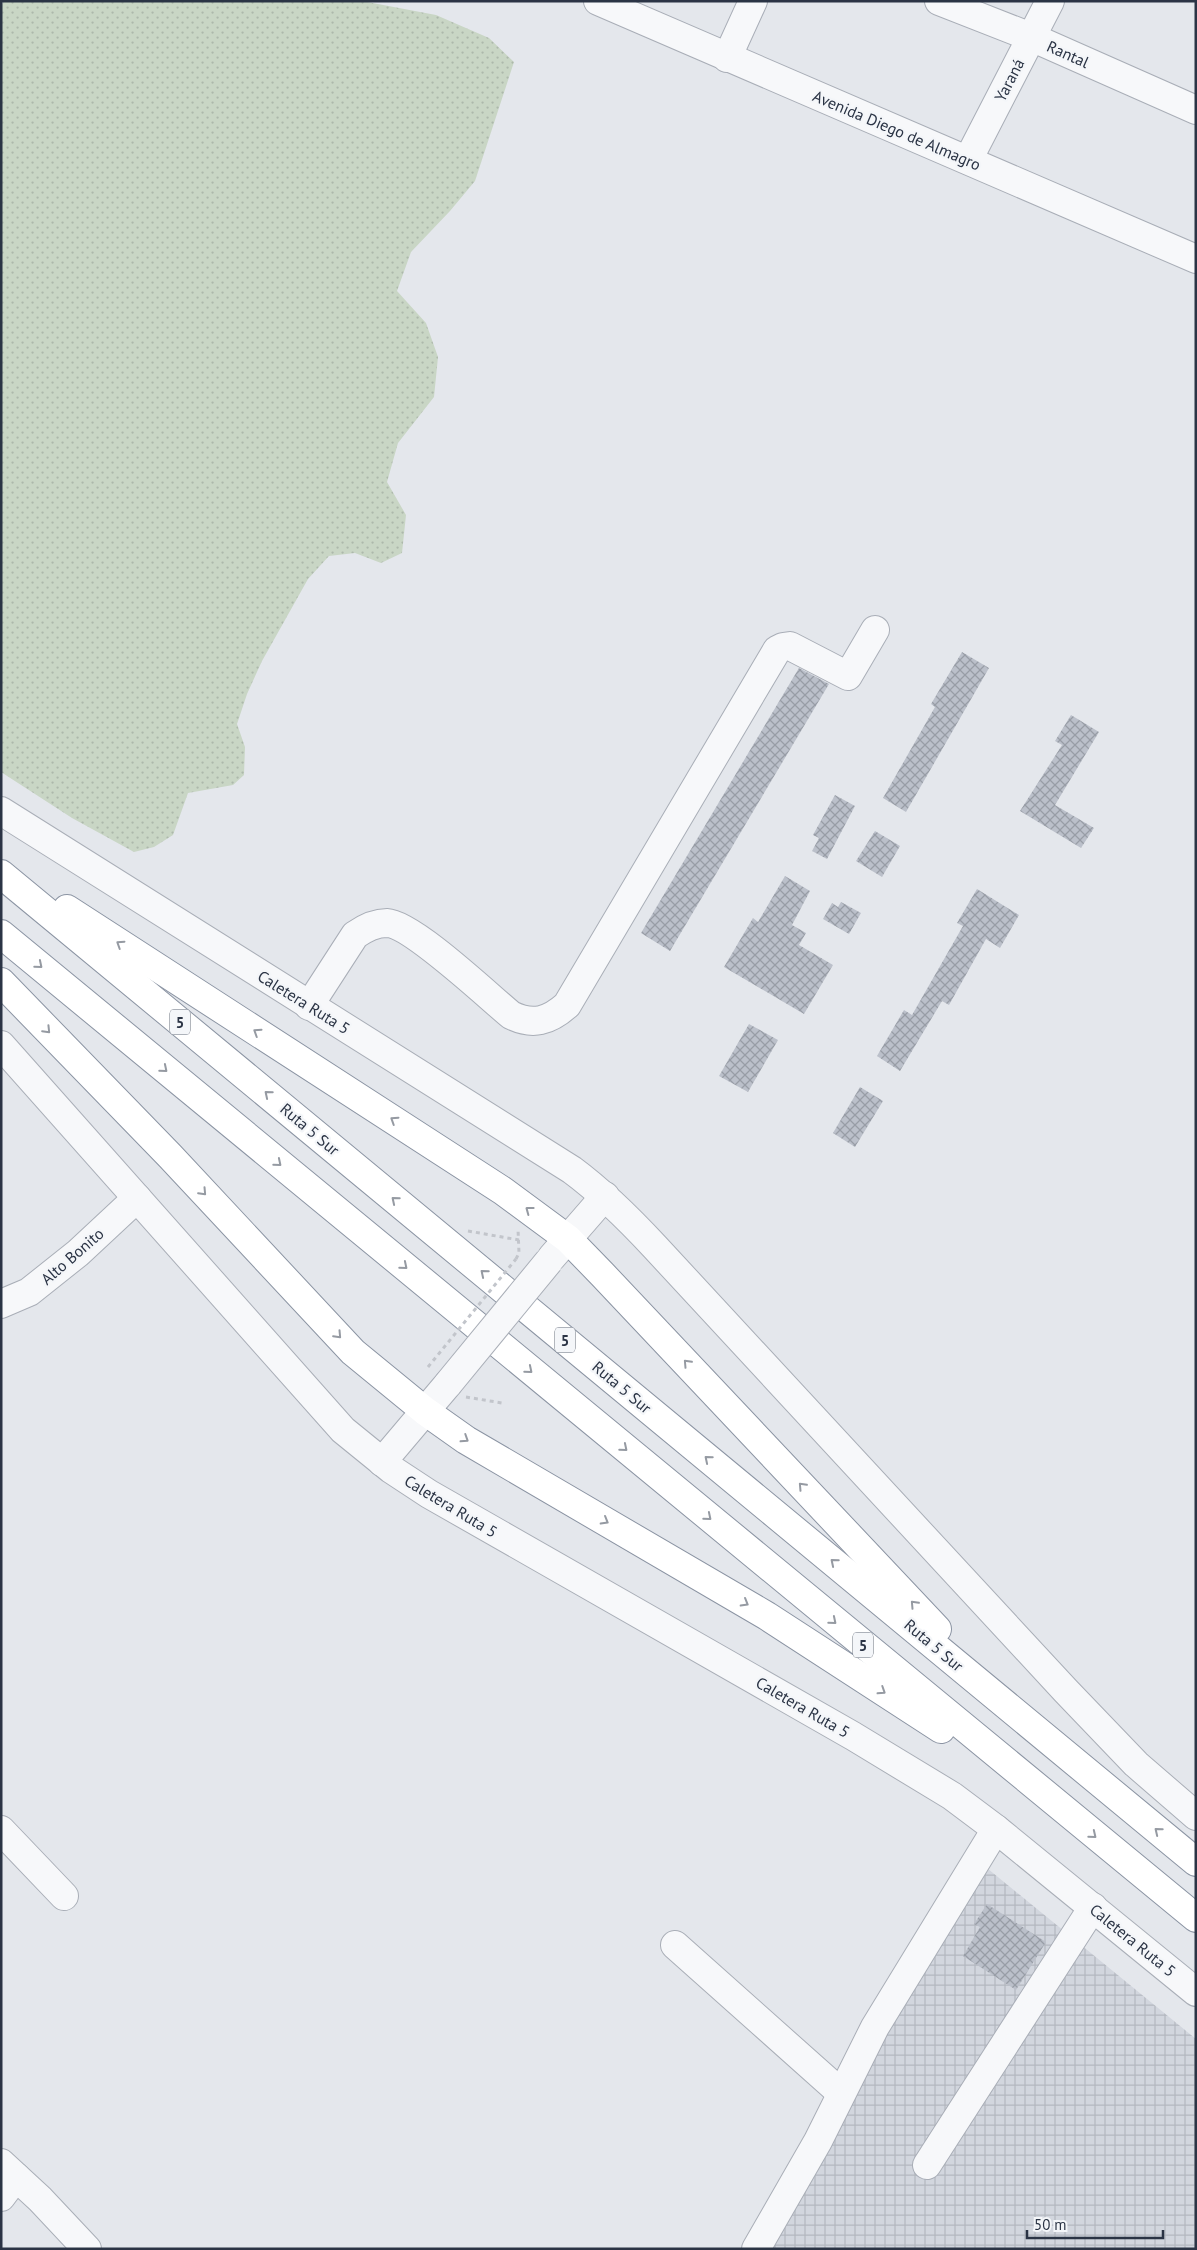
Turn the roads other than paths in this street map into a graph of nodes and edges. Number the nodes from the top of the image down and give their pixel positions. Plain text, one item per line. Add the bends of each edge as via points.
1 (598, 1) edge
2 (753, 1) edge
3 (939, 1) edge
4 (1050, 1) edge
5 (1031, 37) junction
6 (727, 58) junction
7 (1196, 110) edge
8 (968, 160) junction
9 (1196, 259) edge
10 (875, 630) dead end
11 (1, 811) edge
12 (1, 866) edge
13 (1, 874) edge
14 (1, 934) edge
15 (1, 982) edge
16 (309, 1006) junction
17 (1, 1045) edge
18 (605, 1196) junction
19 (137, 1198) junction
20 (568, 1239) junction
21 (1, 1304) edge
22 (425, 1411) junction
23 (382, 1462) junction
24 (1019, 1716) junction
25 (1055, 1804) junction
26 (1196, 1816) edge
27 (996, 1829) junction
28 (1, 1830) edge
29 (1196, 1862) edge
30 (64, 1896) dead end
31 (1093, 1907) junction
32 (1196, 1918) edge
33 (675, 1945) dead end
34 (1196, 1992) edge
35 (841, 2093) junction
36 (927, 2165) dead end
37 (6, 2179) edge
38 (87, 2249) edge
39 (756, 2249) edge

1 - 6 street, Avenida Diego de Almagro
2 - 6 street
3 - 5 street, Rantal
4 - 5 street, Yaraná
5 - 7 street, Rantal
5 - 8 street, Yaraná
6 - 8 street, Avenida Diego de Almagro
8 - 9 street, Avenida Diego de Almagro
10 - 16 street via 848,676 790,646 777,650 559,1012 537,1021 523,1021 511,1015 412,932 388,923 364,928 355,935
11 - 16 street, Caletera Ruta 5
20 -> 12 highway via 503,1191
24 -> 13 highway, Ruta 5 Sur / 5
14 -> 25 highway, 5
15 -> 22 highway via 170,1156 353,1352
16 - 18 street, Caletera Ruta 5 via 572,1170
17 - 19 street, Caletera Ruta 5
18 - 20 street
18 - 26 street, Caletera Ruta 5 via 1066,1691 1136,1764
19 - 21 street, Alto Bonito via 78,1253 29,1292
19 - 23 street, Caletera Ruta 5 via 319,1405
20 - 22 street, bridge
24 -> 20 highway
22 - 23 street
22 -> 25 highway via 466,1440 767,1616
23 - 27 street, Caletera Ruta 5 via 429,1494 853,1736 952,1796
29 -> 24 highway, Ruta 5 Sur / 5
25 -> 32 highway, 5
27 - 31 street, Caletera Ruta 5
27 - 35 street via 876,2027
28 - 30 street
31 - 34 street, Caletera Ruta 5
31 - 36 street
33 - 35 street
35 - 39 street via 818,2141
37 - 38 street via 40,2199

